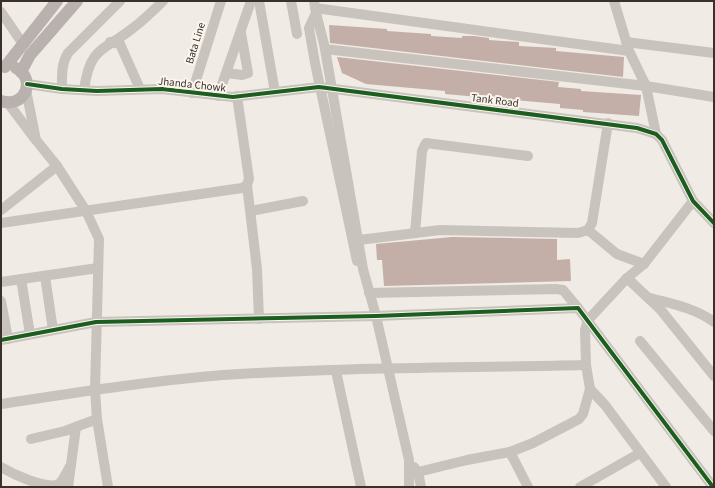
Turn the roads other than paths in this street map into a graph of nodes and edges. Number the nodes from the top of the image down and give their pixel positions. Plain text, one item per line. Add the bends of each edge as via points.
1 (57, 1) edge
2 (77, 1) edge
3 (120, 1) edge
4 (163, 1) edge
5 (221, 1) edge
6 (251, 1) edge
7 (260, 1) edge
8 (291, 1) edge
9 (614, 1) edge
10 (315, 8) edge
11 (1, 12) edge
12 (241, 32) junction
13 (297, 34) dead end
14 (110, 42) junction
15 (23, 44) junction
16 (627, 46) junction
17 (325, 49) junction
18 (714, 53) edge
19 (3, 68) edge
20 (21, 72) junction
21 (227, 73) junction
22 (646, 86) junction
23 (27, 87) junction
24 (320, 87) junction
25 (332, 88) junction
26 (62, 89) junction
27 (140, 89) junction
28 (84, 90) junction
29 (275, 92) junction
30 (192, 93) junction
31 (218, 96) junction
32 (237, 96) junction
33 (714, 97) edge
34 (4, 102) edge
35 (608, 123) junction
36 (656, 134) junction
37 (36, 140) junction
38 (528, 156) dead end
39 (57, 166) junction
40 (247, 185) junction
41 (303, 201) dead end
42 (693, 201) junction
43 (1, 210) edge
44 (86, 211) junction
45 (251, 211) junction
46 (1, 223) edge
47 (714, 223) edge
48 (588, 230) junction
49 (415, 233) junction
50 (359, 240) junction
51 (644, 264) junction
52 (98, 268) junction
53 (363, 269) junction
54 (45, 276) junction
55 (627, 278) junction
56 (22, 279) junction
57 (1, 282) edge
58 (369, 293) junction
59 (650, 298) junction
60 (1, 301) edge
61 (578, 308) junction
62 (376, 316) junction
63 (259, 319) junction
64 (588, 320) junction
65 (96, 322) junction
66 (714, 322) edge
67 (53, 330) junction
68 (30, 334) junction
69 (5, 340) edge
70 (640, 341) dead end
71 (586, 365) junction
72 (388, 370) junction
73 (336, 371) junction
74 (714, 376) edge
75 (590, 389) junction
76 (95, 390) junction
77 (1, 404) edge
78 (97, 419) junction
79 (76, 427) junction
80 (714, 431) edge
81 (31, 439) dead end
82 (510, 452) junction
83 (640, 453) junction
84 (409, 460) junction
85 (71, 465) junction
86 (1, 467) edge
87 (418, 472) junction
88 (68, 487) edge
89 (108, 487) edge
90 (361, 487) edge
91 (409, 487) edge
92 (421, 487) edge
93 (528, 487) edge
94 (580, 487) edge
95 (666, 487) edge
96 (713, 487) edge

1 - 15 main road
2 - 20 main road via 30,55
3 - 26 street via 68,53 62,71
4 - 14 street via 133,28
5 - 30 street, Bata Line
6 - 12 street
7 - 29 street
8 - 13 street
9 - 16 street
10 - 16 street
10 - 17 street
10 - 24 street via 309,28
11 - 15 street
12 - 21 street
12 - 21 street via 248,73
14 - 27 street via 120,44
14 - 28 street via 90,64 86,72
15 - 19 main road
16 - 18 street
16 - 22 street
17 - 22 street
17 - 25 street
19 - 20 main road via 11,67
20 - 23 main road
21 - 31 street
22 - 33 street
22 - 36 street
23 - 26 street, Jhanda Chowk
23 - 34 main road via 19,100
23 - 37 street
24 - 25 street, Jhanda Chowk
24 - 29 street, Jhanda Chowk
24 - 53 street via 354,255
25 - 35 street, Tank Road
25 - 50 street
26 - 28 street, Jhanda Chowk
27 - 28 street, Jhanda Chowk
27 - 30 street, Jhanda Chowk
29 - 32 street, Jhanda Chowk
30 - 31 street, Jhanda Chowk
31 - 32 street, Jhanda Chowk
32 - 40 street via 249,175
34 - 37 street
35 - 36 street, Tank Road
35 - 48 street via 592,223
36 - 42 street via 666,147
37 - 39 street
38 - 49 street via 426,143 422,151
39 - 43 street
39 - 44 street
40 - 44 street via 242,188
40 - 45 street
41 - 45 street
42 - 47 street
42 - 51 street
44 - 46 street
44 - 52 street via 99,238
45 - 63 street
48 - 49 street via 578,233 461,230
48 - 51 street via 617,254
49 - 50 street
50 - 53 street
51 - 55 street
52 - 54 street
52 - 65 street
53 - 58 street
54 - 56 street
54 - 67 street
55 - 59 street
55 - 64 street
56 - 57 street
56 - 68 street
58 - 61 street via 556,289 562,290
58 - 62 street
59 - 66 street via 688,308
59 - 74 street
60 - 69 street
61 - 62 street
61 - 64 street
62 - 63 street
62 - 72 street
63 - 65 street
64 - 71 street via 585,330
64 - 96 street
65 - 67 street
65 - 76 street
67 - 68 street
68 - 69 street
70 - 80 street
71 - 72 street
71 - 75 street
72 - 73 street
72 - 84 street
73 - 76 street via 222,376
73 - 90 street
75 - 82 street via 583,414 575,423
75 - 83 street
76 - 77 street
76 - 78 street
78 - 79 street
78 - 89 street
79 - 81 street
79 - 85 street
82 - 87 street
82 - 93 street
83 - 94 street
83 - 95 street
84 - 87 street
84 - 91 street
85 - 86 street via 60,483 51,486 30,481
85 - 88 street
87 - 92 street

